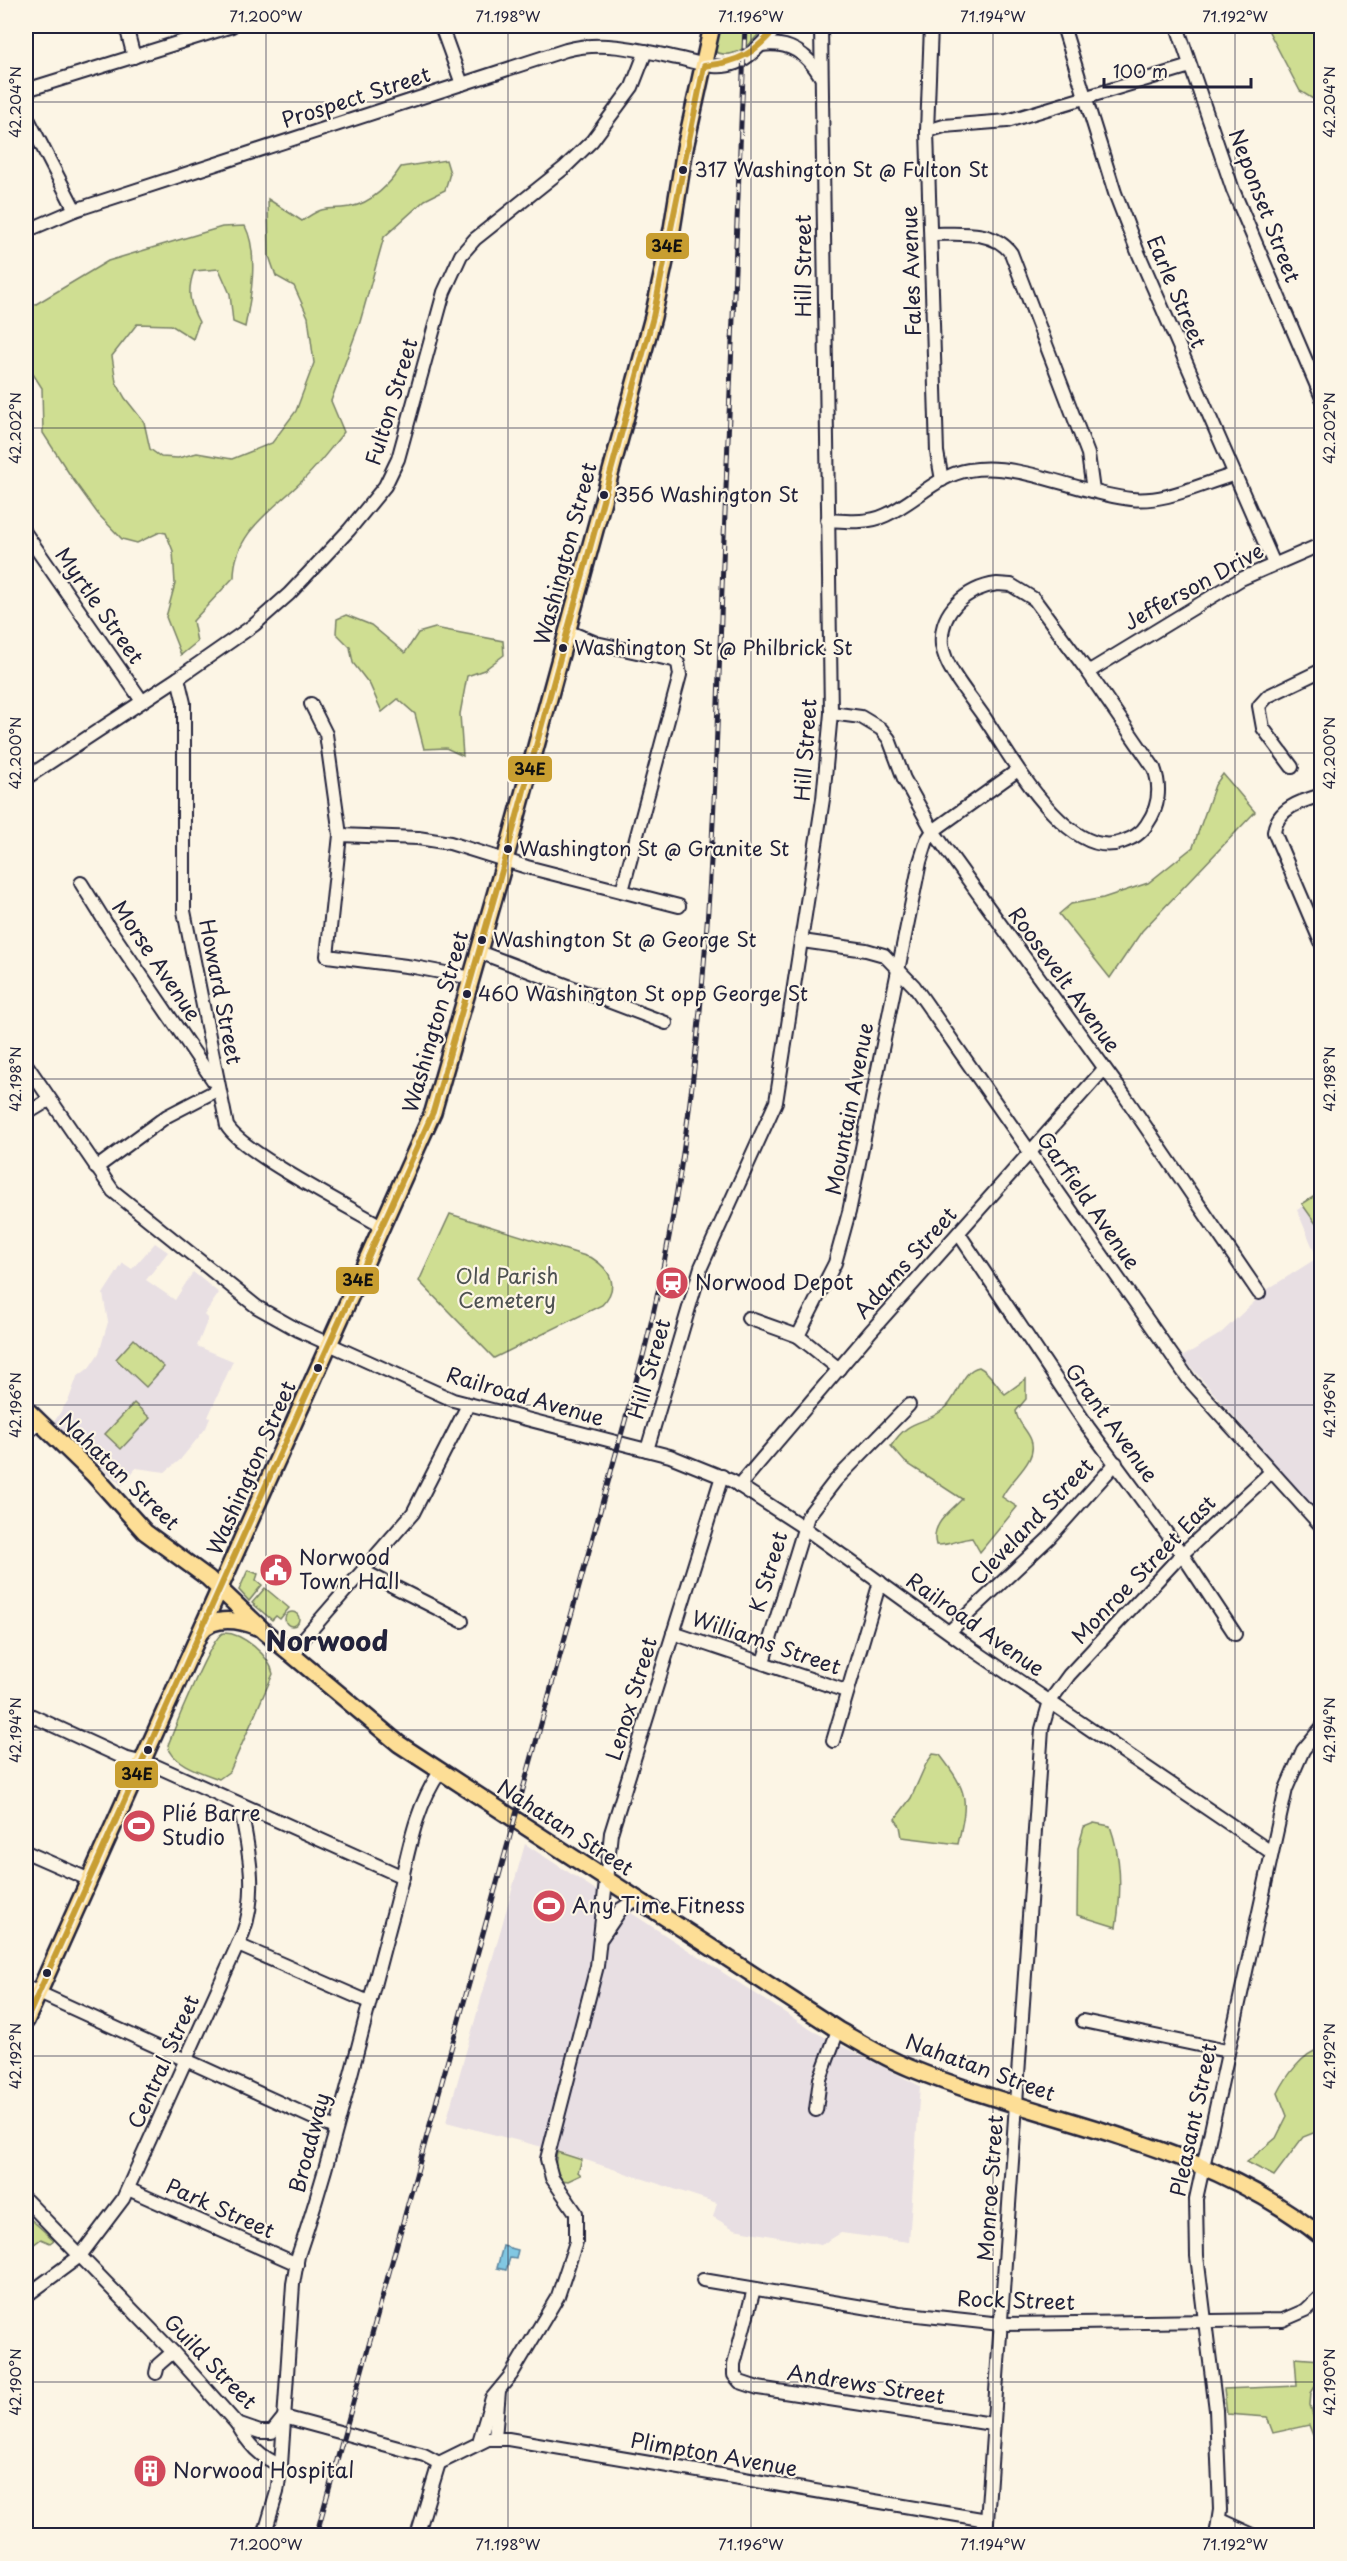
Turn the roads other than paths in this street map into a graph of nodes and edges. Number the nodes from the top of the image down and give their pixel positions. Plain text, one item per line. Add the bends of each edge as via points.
1 (126, 26) edge
2 (232, 26) edge
3 (441, 26) edge
4 (712, 26) edge
5 (778, 26) edge
6 (821, 26) edge
7 (931, 26) edge
8 (1063, 26) edge
9 (1177, 26) edge
10 (761, 45) junction
11 (646, 51) junction
12 (135, 57) junction
13 (704, 66) junction
14 (1190, 66) junction
15 (822, 78) junction
16 (462, 84) junction
17 (26, 90) edge
18 (1085, 99) junction
19 (26, 114) edge
20 (927, 131) junction
21 (75, 210) junction
22 (26, 231) edge
23 (931, 234) junction
24 (1322, 398) edge
25 (1233, 475) junction
26 (942, 480) junction
27 (1093, 491) junction
28 (827, 520) junction
29 (26, 534) edge
30 (1322, 544) edge
31 (1274, 564) junction
32 (567, 631) junction
33 (1322, 670) edge
34 (1088, 672) junction
35 (178, 678) junction
36 (142, 701) junction
37 (311, 704) dead end
38 (831, 712) junction
39 (1292, 767) dead end
40 (1018, 770) junction
41 (26, 778) edge
42 (1322, 795) edge
43 (933, 831) junction
44 (340, 835) junction
45 (505, 860) junction
46 (81, 883) dead end
47 (622, 891) junction
48 (679, 906) dead end
49 (802, 941) junction
50 (1322, 945) edge
51 (479, 952) junction
52 (898, 969) junction
53 (472, 978) junction
54 (666, 1023) dead end
55 (26, 1064) edge
56 (1104, 1069) junction
57 (219, 1089) junction
58 (49, 1100) junction
59 (26, 1114) edge
60 (1030, 1152) junction
61 (96, 1168) junction
62 (382, 1227) junction
63 (959, 1234) junction
64 (1259, 1293) dead end
65 (748, 1318) dead end
66 (798, 1336) junction
67 (330, 1344) junction
68 (839, 1369) junction
69 (468, 1405) junction
70 (909, 1405) dead end
71 (26, 1409) edge
72 (38, 1423) junction
73 (26, 1434) edge
74 (647, 1450) junction
75 (1116, 1463) junction
76 (1271, 1472) junction
77 (722, 1476) junction
78 (739, 1486) junction
79 (803, 1527) junction
80 (1322, 1527) edge
81 (1182, 1554) junction
82 (363, 1571) junction
83 (880, 1582) junction
84 (220, 1589) junction
85 (462, 1621) dead end
86 (950, 1631) junction
87 (265, 1632) junction
88 (673, 1632) junction
89 (1235, 1634) dead end
90 (200, 1635) junction
91 (294, 1656) junction
92 (763, 1662) junction
93 (846, 1691) junction
94 (1050, 1701) junction
95 (26, 1713) edge
96 (1319, 1733) edge
97 (833, 1741) dead end
98 (142, 1763) junction
99 (440, 1772) junction
100 (240, 1805) junction
101 (26, 1852) edge
102 (1271, 1852) junction
103 (403, 1877) junction
104 (90, 1880) junction
105 (606, 1880) junction
106 (637, 1899) junction
107 (602, 1938) junction
108 (238, 1945) junction
109 (32, 1990) edge
110 (369, 2002) junction
111 (26, 2021) edge
112 (1083, 2021) dead end
113 (838, 2030) junction
114 (1227, 2051) junction
115 (186, 2062) junction
116 (1017, 2105) junction
117 (816, 2110) dead end
118 (335, 2128) junction
119 (1201, 2165) junction
120 (128, 2189) junction
121 (26, 2200) edge
122 (1322, 2236) edge
123 (81, 2256) junction
124 (297, 2264) junction
125 (704, 2280) dead end
126 (754, 2289) junction
127 (1322, 2295) edge
128 (26, 2296) edge
129 (1205, 2322) junction
130 (1001, 2324) junction
131 (173, 2352) junction
132 (156, 2373) dead end
133 (499, 2390) junction
134 (284, 2417) junction
135 (237, 2424) junction
136 (992, 2424) junction
137 (495, 2438) junction
138 (479, 2442) junction
139 (439, 2463) junction
140 (281, 2465) junction
141 (987, 2520) junction
142 (1220, 2520) junction
143 (264, 2535) edge
144 (417, 2535) edge
145 (986, 2535) edge
146 (1216, 2535) edge
147 (1255, 2535) edge

1 - 12 street
2 - 12 street
3 - 16 street
4 - 13 main road, Washington Street
5 - 10 street
6 - 15 street, Hill Street
7 - 20 street, Fales Avenue
8 - 18 street, Earle Street
9 - 14 street, Neponset Street
10 - 13 street via 738,62
10 - 15 street via 794,48 812,62
11 - 13 street, Prospect Street
11 - 16 street, Prospect Street via 609,45 577,47
11 - 35 street, Fulton Street via 632,87 592,141 475,239 454,266 398,459 385,486 289,594 254,625
12 - 17 street
13 - 32 main road, Washington Street via 658,297
14 - 18 street
14 - 24 street, Neponset Street via 1256,248
15 - 28 street, Hill Street
16 - 21 street, Prospect Street
18 - 20 street via 1007,122 944,126
18 - 25 street, Earle Street via 1137,250
19 - 21 street
20 - 23 street, Fales Avenue
21 - 22 street, Prospect Street
23 - 26 street, Fales Avenue via 937,452
23 - 27 street via 975,234 995,240 1011,253 1088,454
25 - 27 street via 1145,499
25 - 31 street, Earle Street
26 - 27 street via 967,470 990,468
26 - 28 street via 885,516 858,522
28 - 38 street, Hill Street
29 - 36 street, Myrtle Street
30 - 31 street, Jefferson Drive
31 - 34 street, Jefferson Drive via 1206,598
32 - 45 main road, Washington Street
32 - 47 street via 596,643 678,663 680,675
33 - 39 street via 1268,696 1259,706 1263,728
34 - 40 street via 1159,780 1159,794 1141,833 1116,844 1092,843 1069,830
34 - 40 street via 1034,598 1023,590 1011,585 979,587 952,610 943,633 944,656
35 - 36 street, Fulton Street
35 - 57 street, Howard Street via 184,703 184,911
36 - 41 street, Fulton Street
37 - 44 street via 326,734
38 - 43 street, Roosevelt Avenue via 861,717 881,729
38 - 49 street, Hill Street
40 - 43 street
42 - 50 street via 1288,808 1275,822 1274,832
43 - 52 street, Mountain Avenue via 920,862
43 - 56 street, Roosevelt Avenue
44 - 45 street via 436,840
44 - 53 street via 327,956
45 - 47 street
45 - 51 main road, Washington Street
46 - 57 street, Morse Avenue
47 - 48 street
49 - 52 street, Garfield Avenue via 884,955
49 - 74 street, Hill Street via 776,1102 701,1267
51 - 53 main road, Washington Street
51 - 54 street
52 - 60 street, Garfield Avenue
52 - 66 street, Mountain Avenue via 849,1212 835,1263
53 - 62 main road, Washington Street via 433,1112
55 - 58 street, Railroad Avenue
56 - 60 street, Adams Street
56 - 64 street, Roosevelt Avenue
57 - 61 street via 167,1116
57 - 62 street, Howard Street via 232,1134
58 - 59 street
58 - 61 street, Railroad Avenue
60 - 63 street, Adams Street
60 - 76 street, Garfield Avenue via 1190,1382
61 - 67 street, Railroad Avenue via 112,1191 225,1284 257,1307
62 - 67 main road, Washington Street
63 - 68 street, Adams Street
63 - 75 street, Grant Avenue
65 - 66 street
66 - 68 street
67 - 69 street, Railroad Avenue
67 - 84 main road, Washington Street
68 - 78 street, Adams Street
69 - 74 street, Railroad Avenue
69 - 82 street via 413,1513
70 - 79 street, K Street via 835,1481
71 - 72 main road, Nahatan Street
72 - 73 street
72 - 84 main road, Nahatan Street via 93,1474 145,1532
74 - 77 street, Railroad Avenue
75 - 81 street, Grant Avenue
75 - 86 street, Cleveland Street via 1048,1538
76 - 80 street, Garfield Avenue
76 - 81 street, Monroe Street East
77 - 78 street, Railroad Avenue
77 - 88 street, Lenox Street
78 - 79 street, Railroad Avenue
79 - 83 street, Railroad Avenue
79 - 92 street, K Street
81 - 89 street, Grant Avenue
81 - 94 street, Monroe Street East via 1069,1675
82 - 85 street
82 - 91 street via 305,1637
83 - 86 street, Railroad Avenue
83 - 93 street
84 - 87 main road, Nahatan Street
84 - 90 main road, Washington Street
86 - 94 street, Railroad Avenue
87 - 90 main road via 247,1623 228,1621 211,1624
87 - 91 main road, Nahatan Street
88 - 92 street, Williams Street
88 - 105 street, Lenox Street via 610,1833
90 - 98 main road, Washington Street
91 - 99 main road, Nahatan Street
92 - 93 street, Williams Street
93 - 97 street
94 - 102 street, Railroad Avenue
94 - 116 street, Monroe Street via 1042,1729
95 - 98 street
96 - 102 street, Pleasant Street via 1303,1750 1289,1779
98 - 100 street
98 - 104 main road, Washington Street
99 - 103 street, Broadway via 424,1798
99 - 105 main road, Nahatan Street
100 - 103 street
100 - 108 street, Central Street via 252,1877 250,1909
101 - 104 street
102 - 114 street, Pleasant Street
103 - 110 street, Broadway
104 - 109 main road, Washington Street
105 - 106 main road, Nahatan Street
105 - 107 street, Lenox Street
106 - 107 street, Lenox Street via 621,1909
106 - 113 main road, Nahatan Street
107 - 133 street, Lenox Street via 547,2159 552,2178 576,2213 576,2241 558,2296
108 - 110 street
108 - 115 street, Central Street
109 - 111 main road, Washington Street
109 - 115 street
110 - 118 street, Broadway
112 - 114 street
113 - 116 main road, Nahatan Street via 909,2068
113 - 117 street via 820,2079
114 - 119 street, Pleasant Street
115 - 118 street
115 - 120 street, Central Street
116 - 119 main road, Nahatan Street
116 - 130 street, Monroe Street
118 - 124 street, Broadway
119 - 122 main road, Nahatan Street via 1253,2189
119 - 129 street, Pleasant Street via 1194,2216
120 - 123 street, Central Street
120 - 124 street, Park Street
121 - 123 street, Guild Street
123 - 128 street, Central Street
123 - 131 street, Guild Street
124 - 134 street, Broadway
125 - 126 street, Rock Street
126 - 130 street, Rock Street via 899,2313
126 - 136 street, Andrews Street via 734,2364 737,2379 758,2388
127 - 129 street, Rock Street via 1306,2310 1283,2320
129 - 130 street, Rock Street
129 - 142 street, Pleasant Street via 1216,2410
130 - 136 street, Monroe Street
131 - 132 street via 158,2365
131 - 135 street, Guild Street
133 - 137 street
133 - 138 street, Lenox Street via 488,2407
134 - 135 street, Guild Street via 272,2432
134 - 139 street, Guild Street via 424,2455
134 - 140 street, Broadway
135 - 140 street via 263,2458
136 - 141 street, Monroe Street
137 - 138 street, Plimpton Avenue
137 - 141 street, Plimpton Avenue
138 - 139 street, Plimpton Avenue
139 - 144 street
140 - 143 street, Broadway
141 - 145 street, Monroe Street
142 - 146 street, Pleasant Street
142 - 147 street

